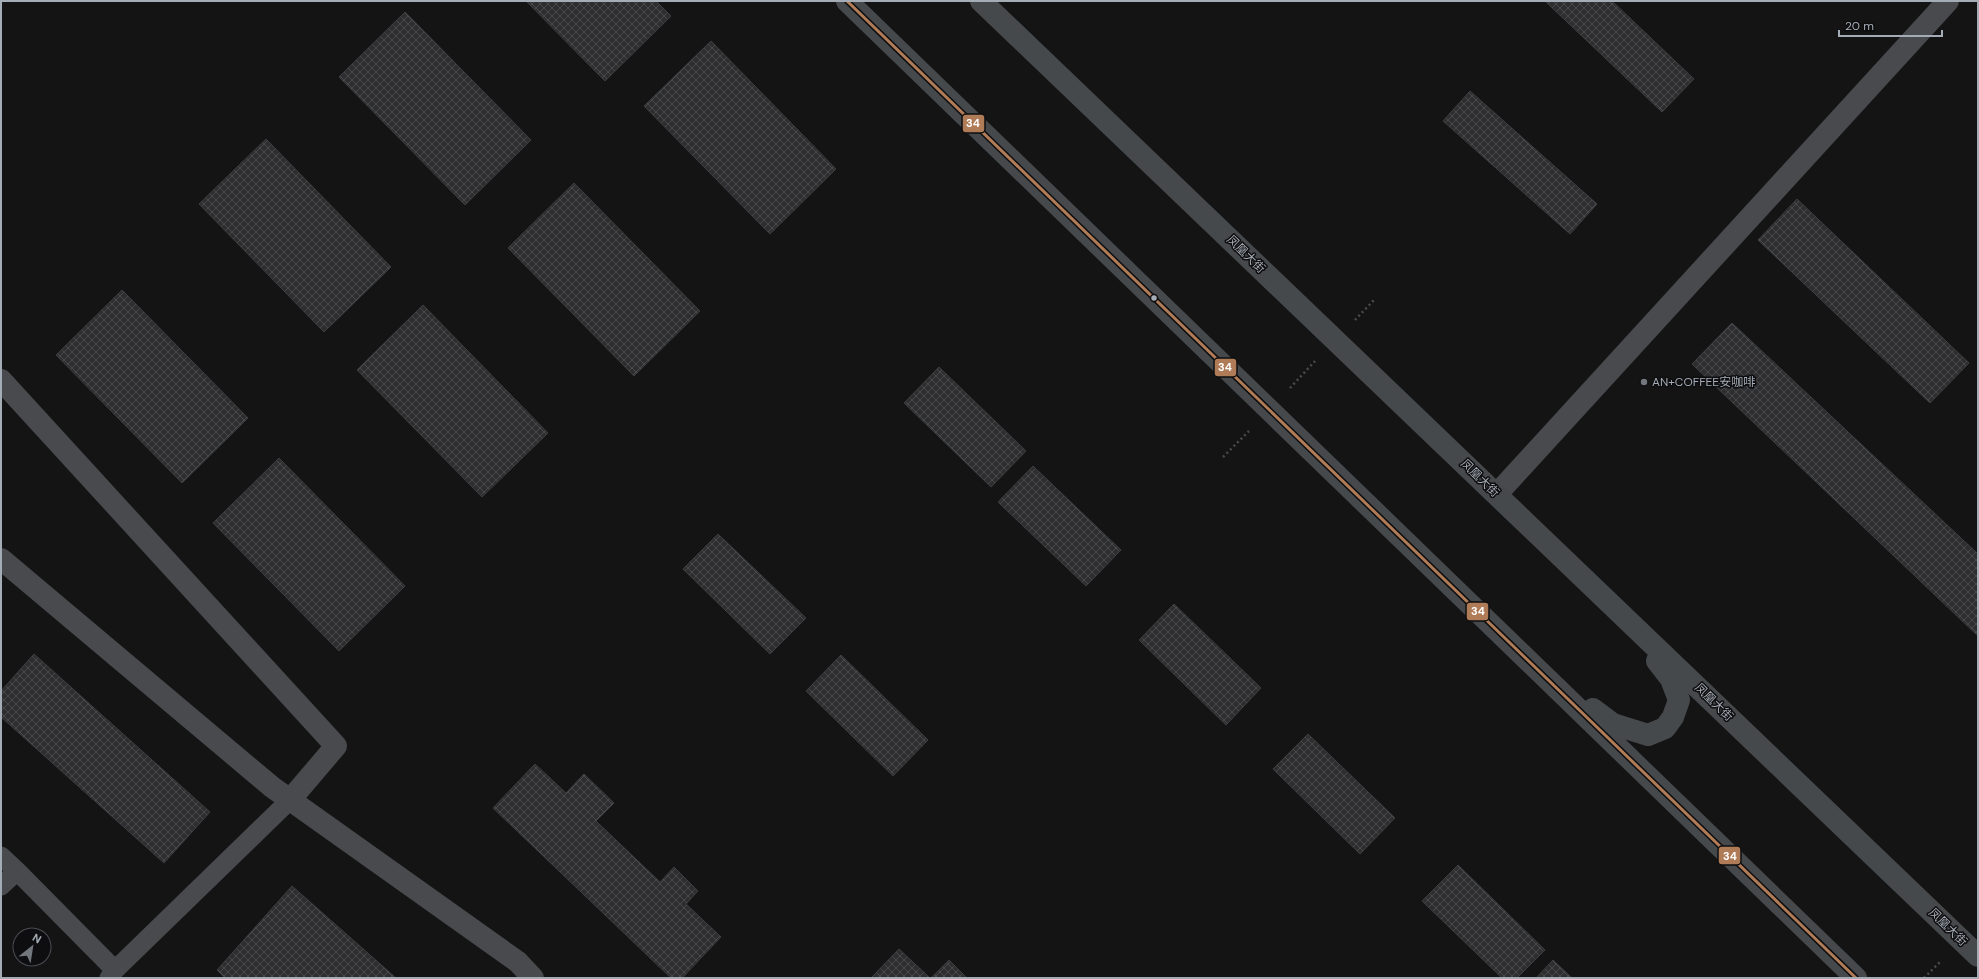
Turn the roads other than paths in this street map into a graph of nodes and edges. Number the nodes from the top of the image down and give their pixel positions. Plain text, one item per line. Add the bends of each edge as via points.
1 (847, 1) edge
2 (981, 1) edge
3 (1948, 1) edge
4 (1, 380) edge
5 (1497, 494) junction
6 (1, 558) edge
7 (11, 576) edge
8 (1609, 602) junction
9 (1524, 656) junction
10 (290, 800) junction
11 (1, 856) edge
12 (17, 871) junction
13 (1, 886) edge
14 (1978, 956) edge
15 (112, 974) edge
16 (533, 978) edge
17 (1856, 978) edge

1 - 9 main road
2 - 5 main road, 凤凰大街
3 - 5 street
4 - 10 street via 336,746
5 - 8 main road, 凤凰大街
6 - 7 street
7 - 10 street
8 - 9 main road via 1671,679 1679,700 1673,717 1665,728 1648,735 1612,724
8 - 14 main road, 凤凰大街
9 - 17 main road
10 - 15 lane
10 - 16 street via 518,962
11 - 12 lane
12 - 13 lane
12 - 15 lane

